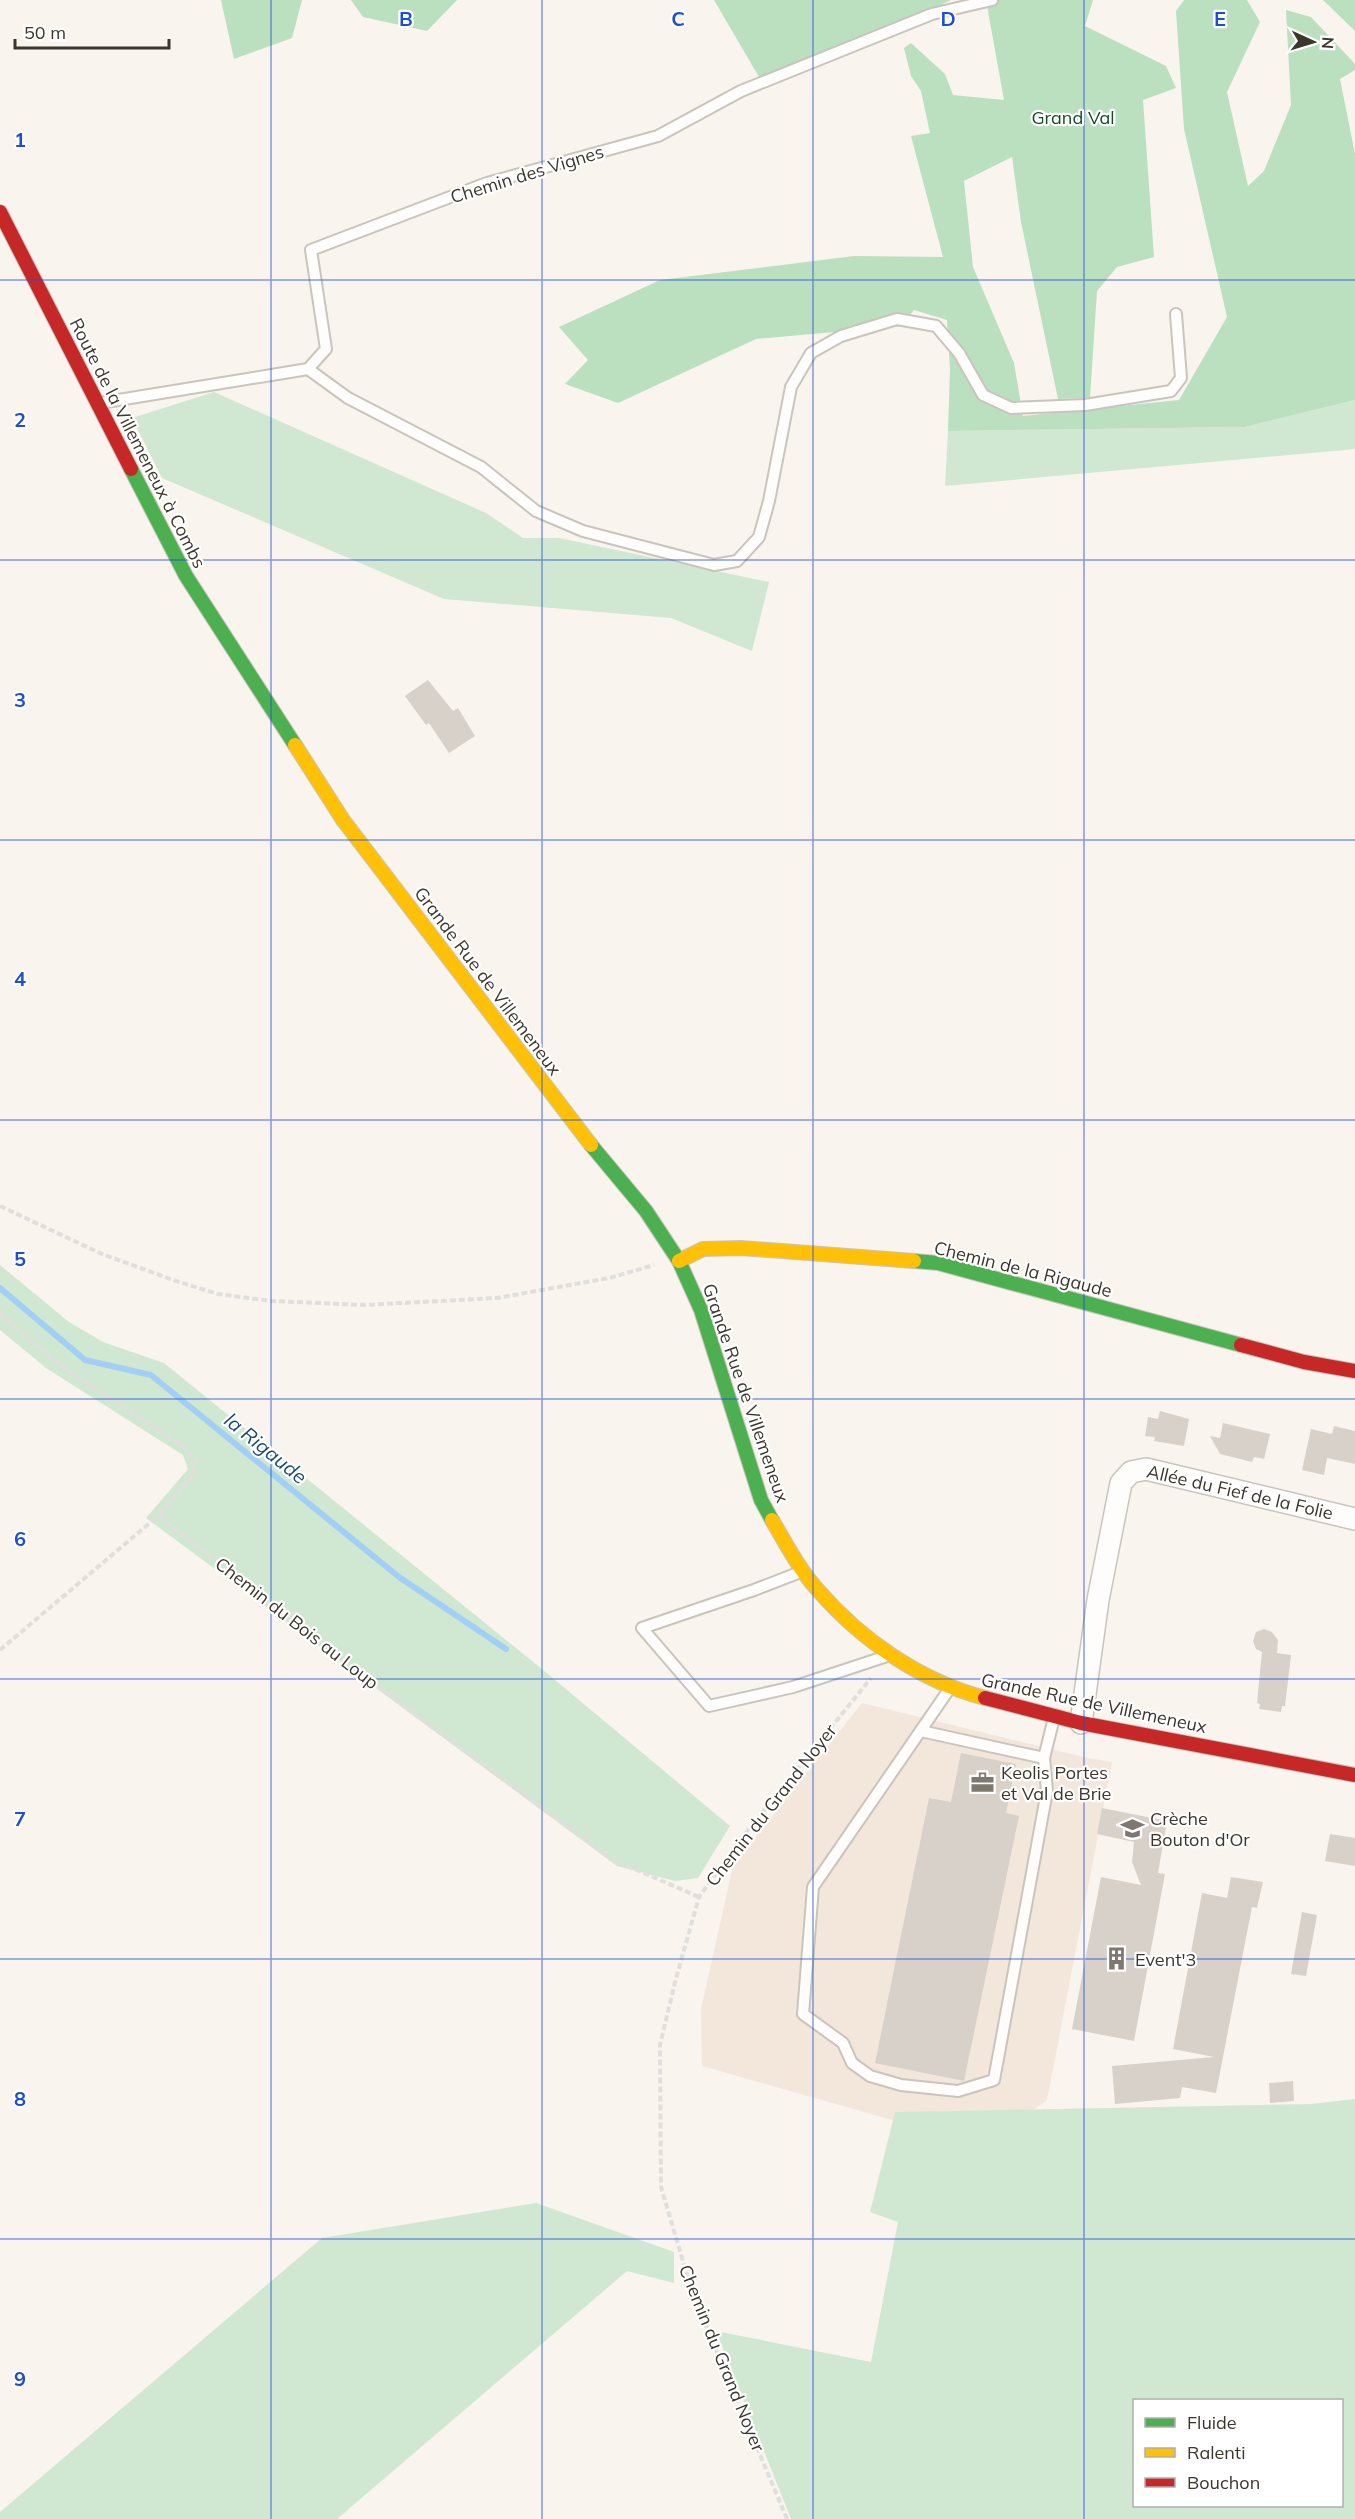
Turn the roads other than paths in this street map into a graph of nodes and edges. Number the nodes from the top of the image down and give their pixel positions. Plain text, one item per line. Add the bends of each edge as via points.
1 (992, 0) edge
2 (0, 212) edge
3 (1176, 314) dead end
4 (308, 369) junction
5 (96, 404) junction
6 (255, 683) joint
7 (679, 1261) junction
8 (1355, 1371) edge
9 (1355, 1519) edge
10 (804, 1571) junction
11 (890, 1655) junction
12 (950, 1688) junction
13 (1054, 1716) junction
14 (1081, 1723) junction
15 (921, 1731) junction
16 (1044, 1758) junction
17 (1355, 1775) edge

1 - 4 lane, Chemin des Vignes via 932,15 741,91 658,136 487,183 311,250 326,349
2 - 5 main road, Route de la Villemeneux à Combs
3 - 4 lane via 1181,378 1171,391 1085,405 1011,408 983,395 959,353 936,326 897,319 841,336 811,353 791,387 759,537 737,561 714,565 583,531 536,511 480,467 348,398
4 - 5 lane
5 - 6 main road, Route de la Villemeneux à Combs via 186,576
6 - 7 main road, Grande Rue de Villemeneux via 343,820 646,1211
7 - 8 main road, Chemin de la Rigaude via 703,1249 741,1248 938,1263 1304,1362
7 - 10 main road, Grande Rue de Villemeneux via 700,1310 761,1500
9 - 14 street, Allée du Fief de la Folie via 1146,1469 1125,1476 1098,1600
10 - 11 main road, Grande Rue de Villemeneux via 845,1617
10 - 11 lane via 642,1628 709,1706 793,1687
11 - 12 main road, Grande Rue de Villemeneux
12 - 13 main road, Grande Rue de Villemeneux
12 - 15 lane
13 - 14 main road, Grande Rue de Villemeneux
13 - 16 lane
14 - 17 main road, Grande Rue de Villemeneux
15 - 16 lane
15 - 16 lane via 813,1887 802,2014 843,2043 852,2063 870,2076 902,2085 958,2091 994,2080 1047,1791

